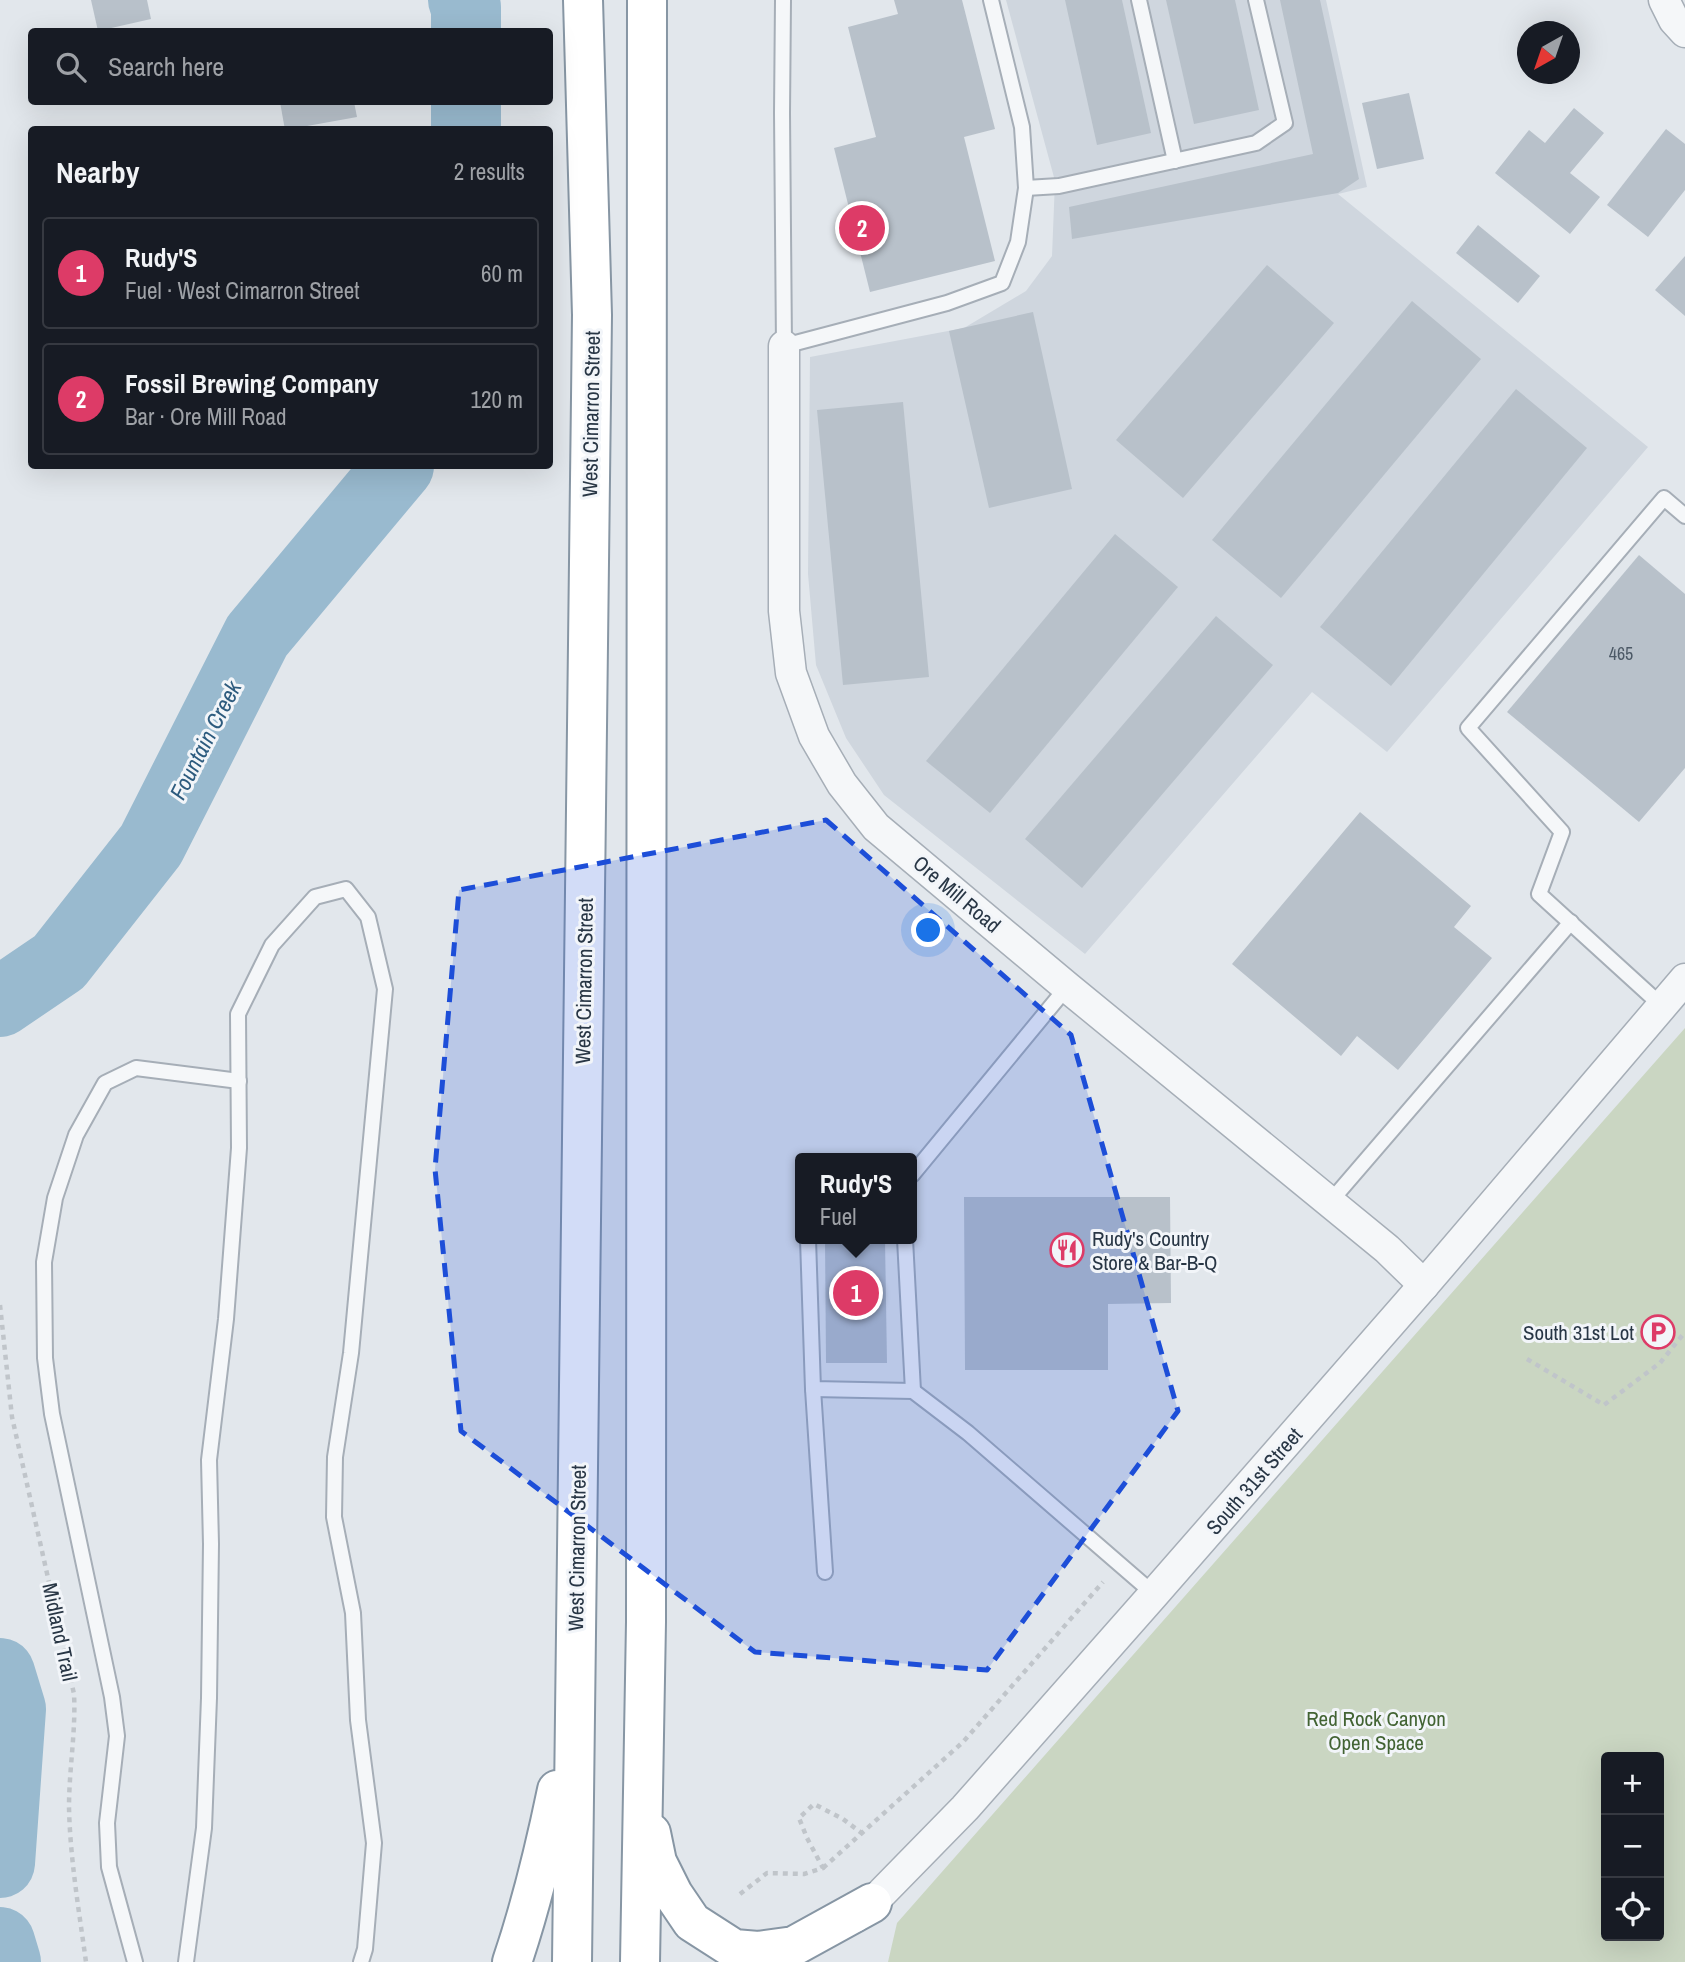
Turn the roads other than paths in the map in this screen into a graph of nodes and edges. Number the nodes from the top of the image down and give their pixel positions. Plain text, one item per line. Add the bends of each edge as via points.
1 (583, 0) edge
2 (647, 0) edge
3 (783, 0) edge
4 (991, 0) edge
5 (1139, 0) edge
6 (1256, 0) edge
7 (1664, 0) edge
8 (1685, 32) edge
9 (1175, 161) junction
10 (1026, 188) junction
11 (784, 346) junction
12 (1685, 516) edge
13 (1571, 922) junction
14 (1685, 979) edge
15 (1068, 987) junction
16 (1662, 1006) junction
17 (239, 1081) junction
18 (917, 1169) edge
19 (1330, 1202) junction
20 (808, 1244) edge
21 (905, 1244) edge
22 (1424, 1285) junction
23 (813, 1388) junction
24 (914, 1391) junction
25 (825, 1572) dead end
26 (1154, 1594) junction
27 (575, 1702) junction
28 (642, 1783) junction
29 (872, 1903) junction
30 (135, 1962) edge
31 (186, 1962) edge
32 (361, 1962) edge
33 (512, 1962) edge
34 (572, 1962) edge
35 (640, 1962) edge
36 (801, 1962) edge

1 - 27 highway, West Cimarron Street via 592,315
2 - 28 highway via 646,1622
3 - 11 lane
4 - 10 lane via 1022,127
5 - 9 lane
6 - 9 lane via 1285,123 1256,144
7 - 8 street
9 - 10 lane via 1059,186
10 - 11 lane via 1018,242 1002,283 947,303
11 - 15 street, Ore Mill Road via 784,611 791,673 814,736 842,784 876,827
12 - 13 lane via 1664,498 1468,728 1562,832 1538,894
13 - 16 lane
13 - 19 lane
14 - 16 street, South 31st Street
15 - 18 lane
15 - 19 street, Ore Mill Road
16 - 22 street, South 31st Street
17 - 30 lane via 136,1068 105,1083 76,1135 55,1198 44,1262 45,1358 52,1414 117,1736 107,1823 109,1867
17 - 31 lane via 239,1148 226,1318 209,1460 204,1828
17 - 32 lane via 237,1014 272,946 315,897 346,889 368,917 385,989 351,1353 335,1457 334,1517 353,1613 358,1720 374,1843
19 - 22 street, Ore Mill Road
20 - 23 lane
21 - 24 lane
22 - 26 street, South 31st Street
23 - 24 lane
23 - 25 lane
24 - 26 lane
26 - 29 street, South 31st Street via 965,1808
27 - 33 highway via 546,1845
27 - 34 highway, West Cimarron Street
28 - 29 highway via 657,1862 673,1894 692,1922 733,1949 794,1946
28 - 35 highway
29 - 36 street, South 31st Street

